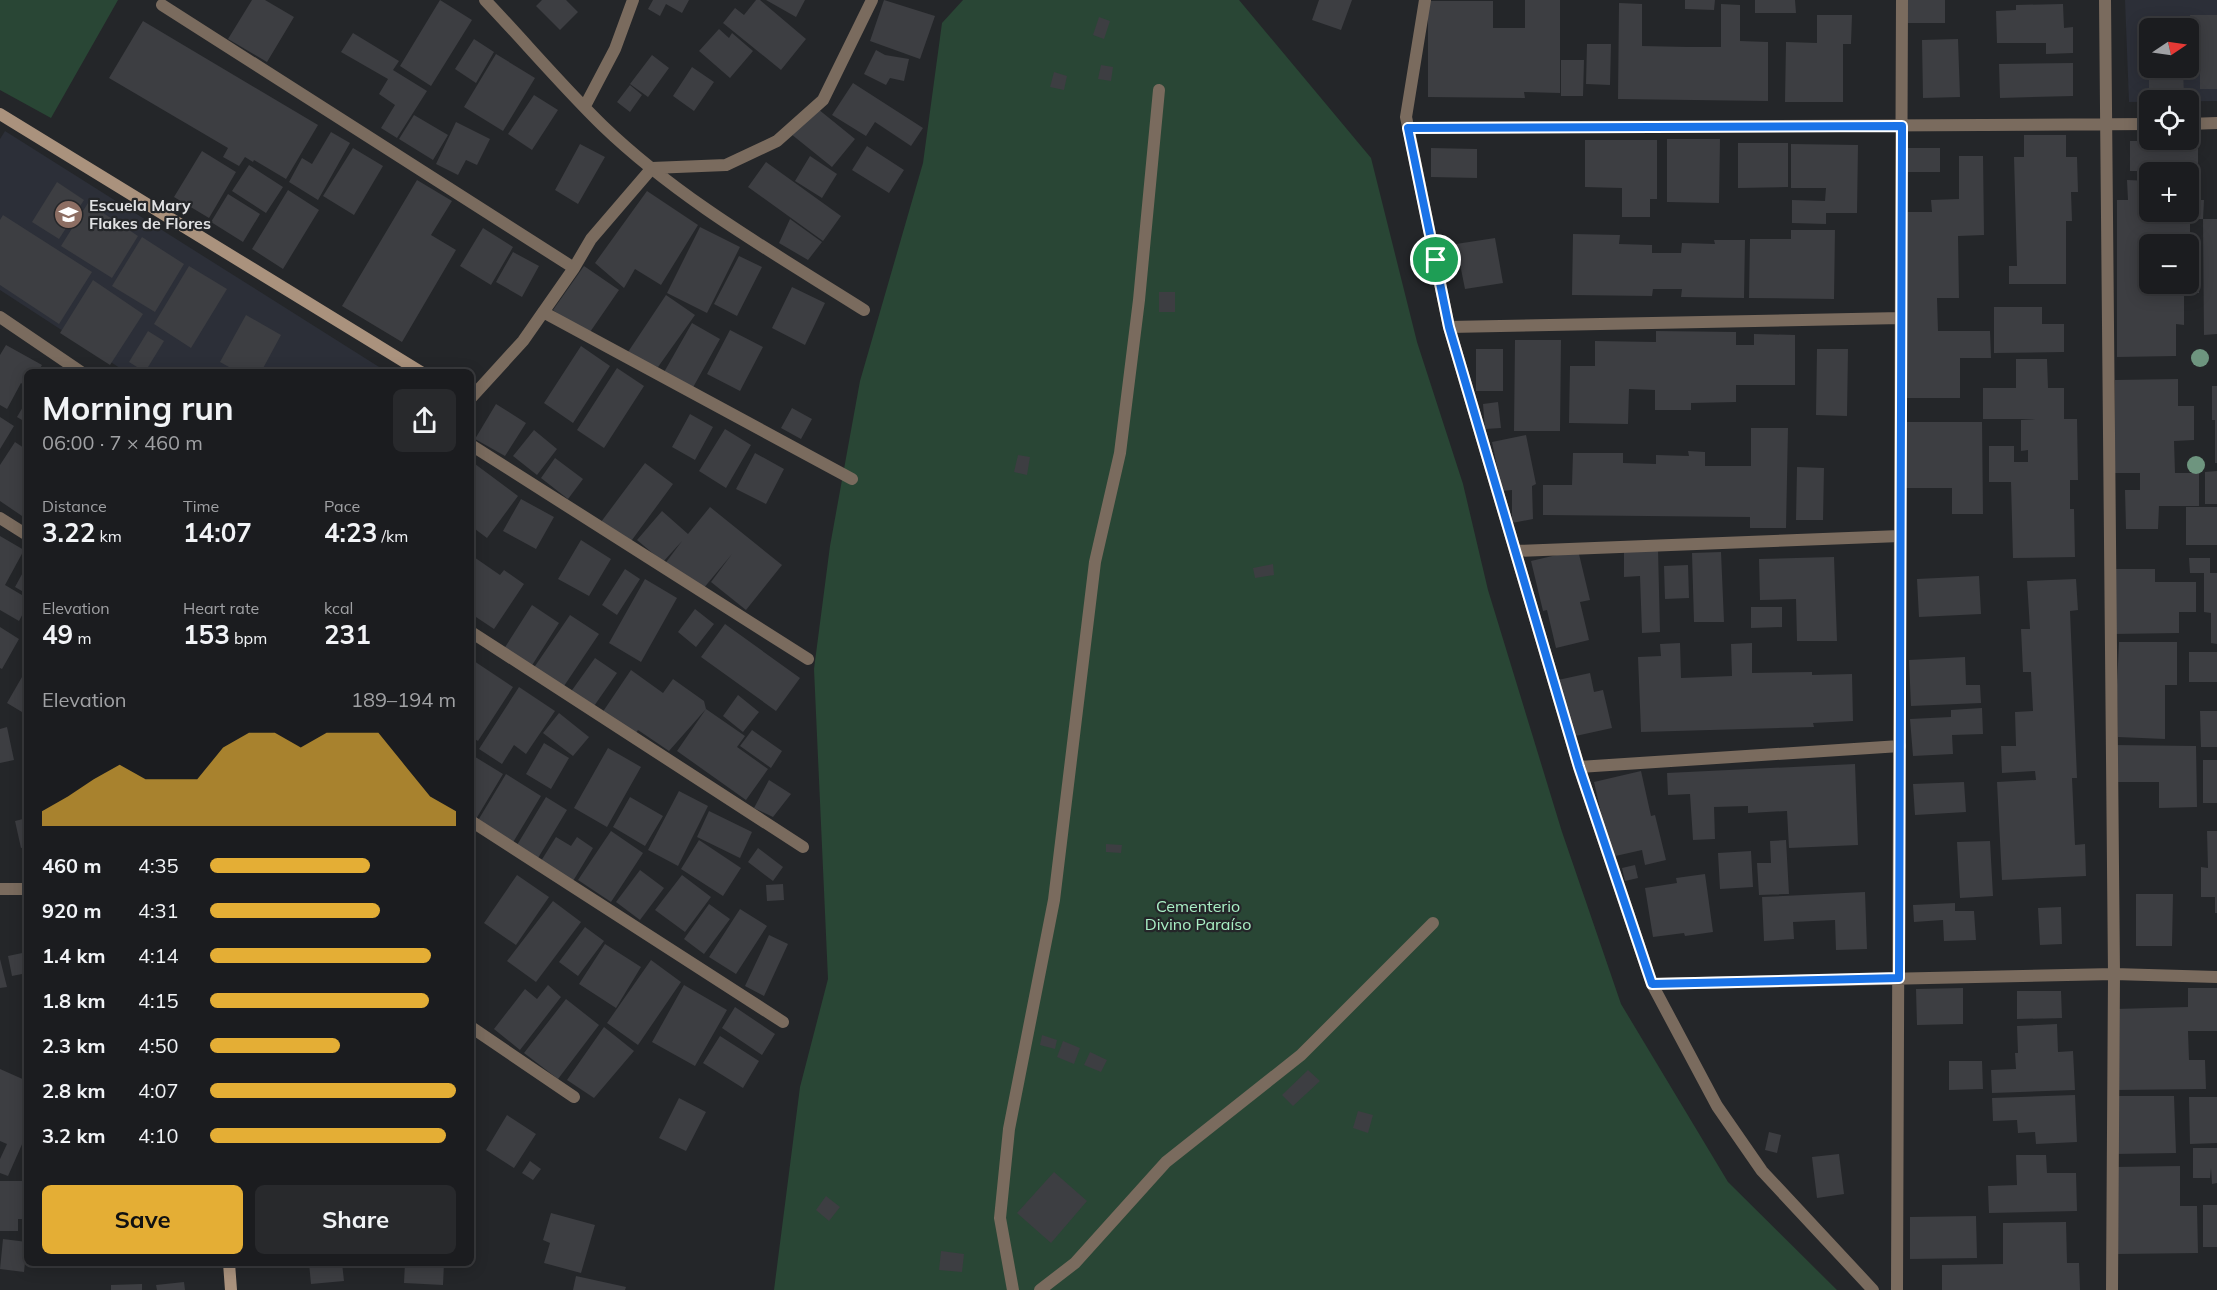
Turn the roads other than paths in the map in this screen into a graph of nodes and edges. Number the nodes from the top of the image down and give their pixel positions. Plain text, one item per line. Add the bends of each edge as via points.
1 (484, 0) edge
2 (633, 0) edge
3 (872, 0) edge
4 (1425, 0) edge
5 (1902, 0) edge
6 (2105, 0) edge
7 (162, 5) dead end
8 (1159, 90) dead end
9 (585, 106) junction
10 (0, 114) edge
11 (2217, 123) edge
12 (2106, 124) junction
13 (2139, 124) edge
14 (2199, 124) edge
15 (1902, 126) junction
16 (1408, 128) junction
17 (652, 168) junction
18 (574, 268) junction
19 (864, 310) dead end
20 (543, 312) junction
21 (0, 317) edge
22 (1901, 318) junction
23 (1449, 327) junction
24 (77, 369) edge
25 (416, 369) edge
26 (474, 395) edge
27 (474, 447) edge
28 (852, 479) dead end
29 (0, 518) edge
30 (24, 533) edge
31 (1900, 536) junction
32 (1516, 551) junction
33 (474, 635) edge
34 (808, 659) dead end
35 (1900, 746) junction
36 (1579, 767) junction
37 (474, 823) edge
38 (803, 847) dead end
39 (0, 889) edge
40 (24, 889) edge
41 (1433, 923) dead end
42 (2114, 974) junction
43 (2217, 977) edge
44 (1899, 978) junction
45 (1652, 984) junction
46 (783, 1022) dead end
47 (474, 1029) edge
48 (573, 1097) dead end
49 (229, 1266) edge
50 (231, 1290) edge
51 (1013, 1290) edge
52 (1040, 1290) edge
53 (1873, 1290) edge
54 (1898, 1290) edge
55 (2112, 1290) edge

1 - 9 street
2 - 9 street via 615,49
3 - 17 street via 823,100 777,141 726,165
4 - 16 street via 1406,117
5 - 15 street
6 - 12 street
7 - 18 street
8 - 51 street via 1120,453 1095,562 1054,900 1009,1129 1000,1218
9 - 17 street
10 - 25 street
11 - 14 street
12 - 13 street
12 - 15 street
12 - 42 street
15 - 16 street
15 - 22 street
16 - 23 street
17 - 18 street via 591,239
17 - 19 street via 715,216
18 - 20 street
20 - 26 street via 523,341
20 - 28 street
21 - 24 street
22 - 23 street
22 - 31 street
23 - 32 street
27 - 34 street
29 - 30 street
31 - 32 street
31 - 35 street
32 - 36 street
33 - 38 street
35 - 36 street
35 - 44 street
36 - 45 street
37 - 46 street
39 - 40 street
41 - 52 street via 1300,1055 1166,1162 1075,1263
42 - 43 street
42 - 44 street
42 - 55 street
44 - 45 street
44 - 54 street
45 - 53 street via 1717,1107 1762,1172
47 - 48 street
49 - 50 street

